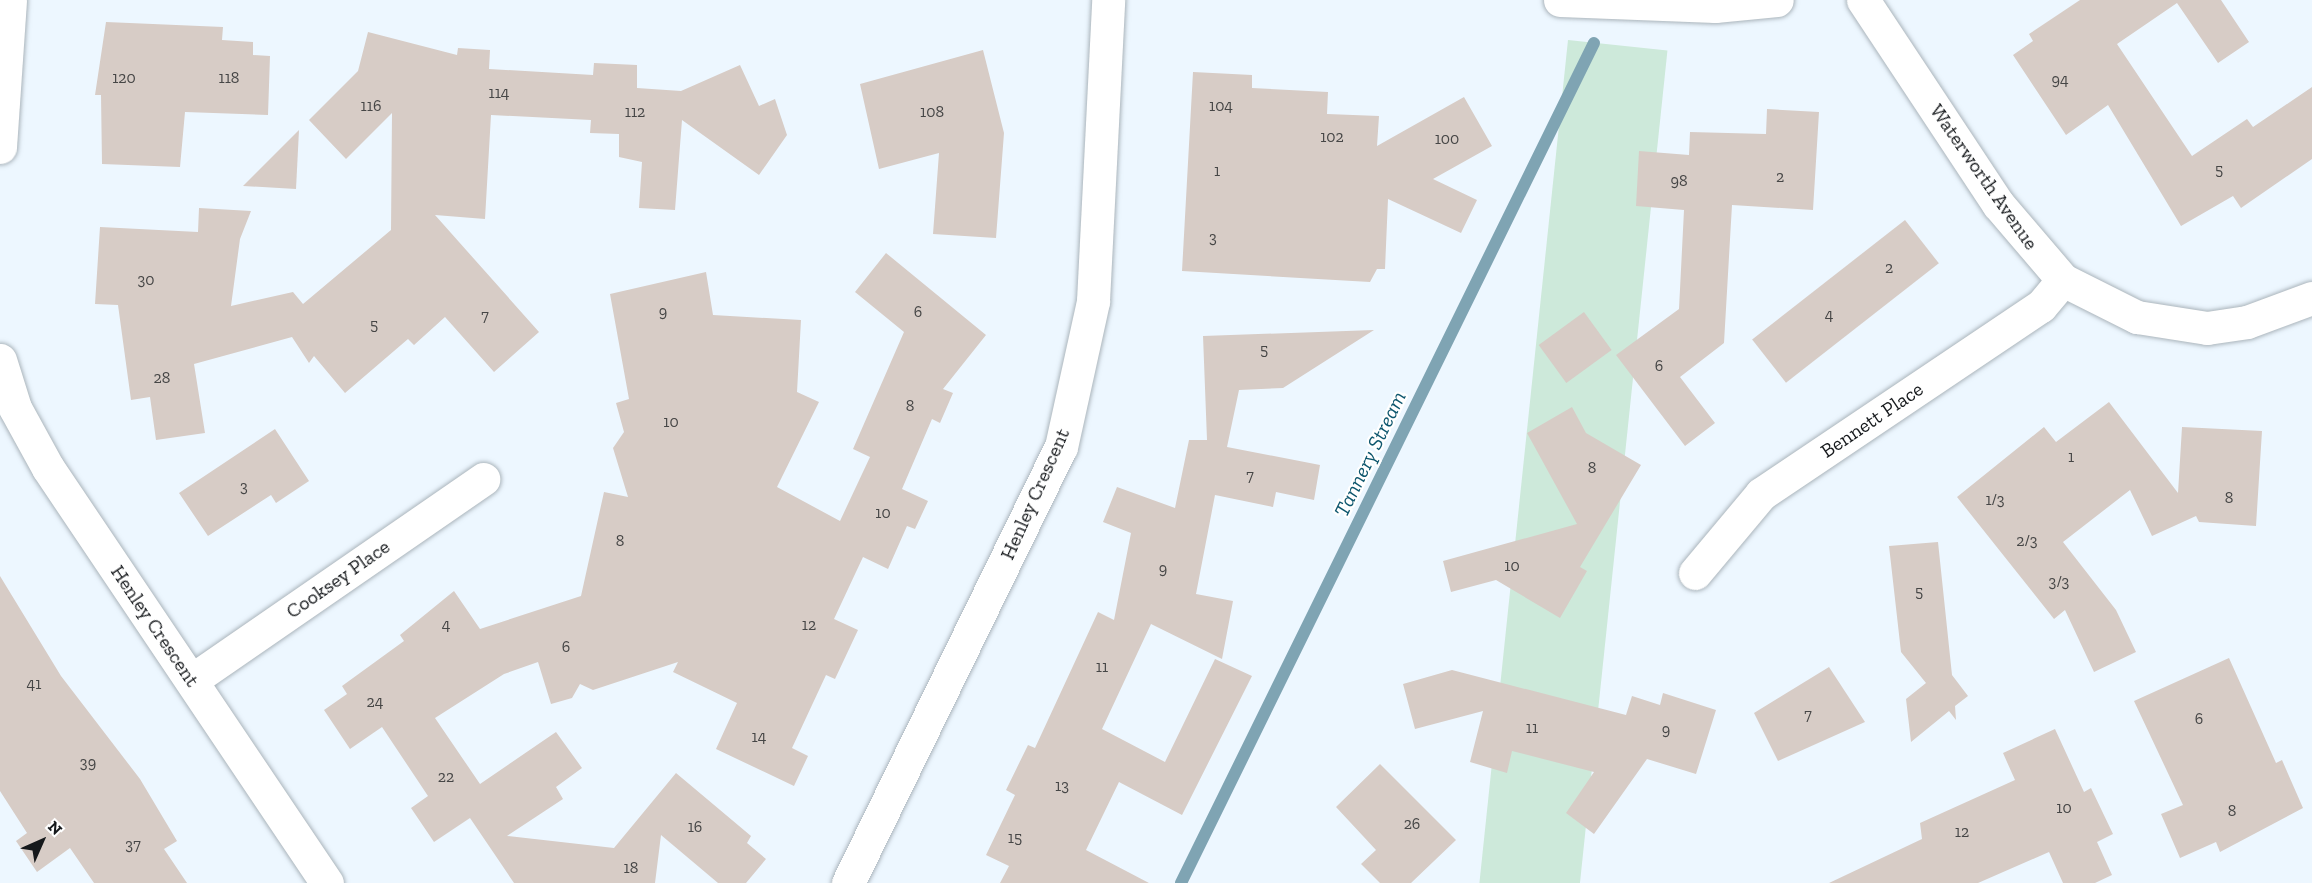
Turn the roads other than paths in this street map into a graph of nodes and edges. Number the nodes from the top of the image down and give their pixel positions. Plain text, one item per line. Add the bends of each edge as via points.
1 (10, 0) edge
2 (1108, 0) edge
3 (1560, 0) edge
4 (1777, 0) edge
5 (1863, 0) edge
6 (0, 147) edge
7 (2062, 280) junction
8 (2312, 298) edge
9 (0, 360) edge
10 (483, 479) dead end
11 (1695, 573) dead end
12 (192, 680) junction
13 (327, 883) edge
14 (848, 883) edge

1 - 6 street
2 - 14 street, Henley Crescent via 1093,301 1060,447
3 - 4 street via 1694,6
5 - 7 street, Waterworth Avenue via 2005,213
7 - 8 street, Waterworth Avenue via 2137,317 2207,328 2247,322
7 - 11 street, Bennett Place via 2041,306 1761,494
9 - 12 street, Henley Crescent via 15,408 48,468
10 - 12 street, Cooksey Place
12 - 13 street, Henley Crescent

